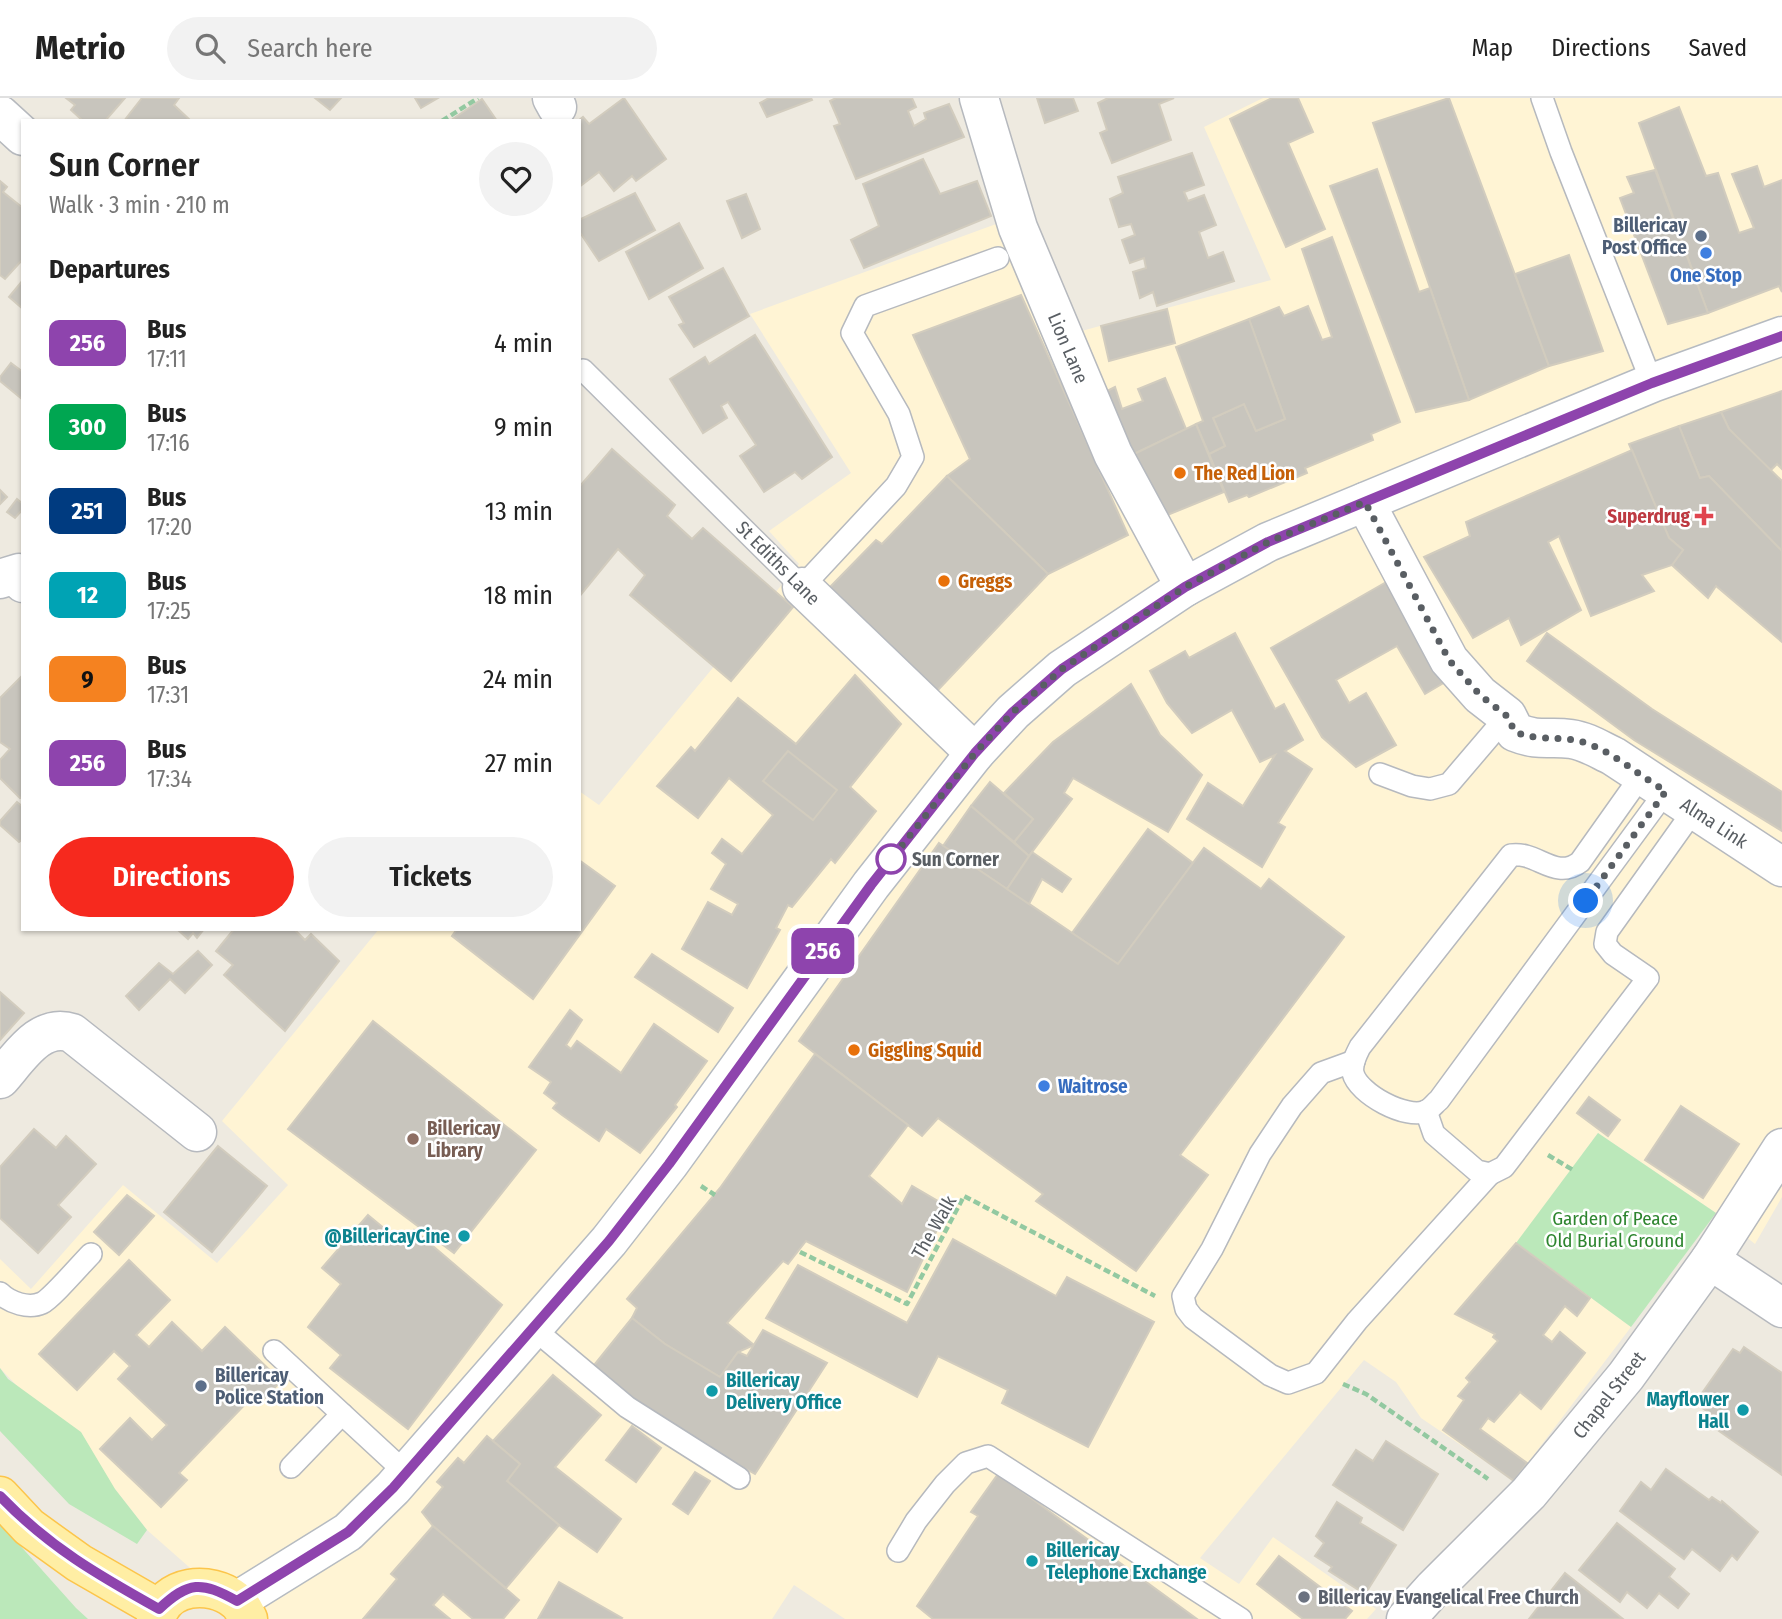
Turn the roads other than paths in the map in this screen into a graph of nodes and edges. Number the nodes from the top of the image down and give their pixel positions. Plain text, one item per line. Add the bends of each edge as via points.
1 (979, 98) edge
2 (1542, 98) edge
3 (0, 115) edge
4 (21, 134) edge
5 (998, 258) dead end
6 (1782, 336) edge
7 (583, 370) dead end
8 (1652, 383) junction
9 (1365, 502) junction
10 (802, 587) junction
11 (1185, 587) junction
12 (1507, 716) junction
13 (975, 753) junction
14 (1380, 774) dead end
15 (1667, 792) junction
16 (1782, 867) edge
17 (1354, 1061) junction
18 (0, 1079) edge
19 (1426, 1111) junction
20 (197, 1132) dead end
21 (1782, 1148) edge
22 (1490, 1174) junction
23 (91, 1254) dead end
24 (1710, 1260) junction
25 (0, 1293) edge
26 (1782, 1308) edge
27 (534, 1329) junction
28 (274, 1351) dead end
29 (342, 1414) junction
30 (291, 1467) dead end
31 (406, 1473) junction
32 (738, 1478) dead end
33 (0, 1496) edge
34 (898, 1552) dead end
35 (243, 1610) edge
36 (157, 1614) edge
37 (1241, 1619) edge
38 (1406, 1619) edge

1 - 11 street, Lion Lane via 1018,228 1091,402 1113,454
2 - 8 lane
3 - 4 street
5 - 10 lane via 865,306 852,333 899,414 913,457 896,486
6 - 8 street
7 - 10 lane, St Ediths Lane
8 - 9 street
9 - 11 street via 1268,542
9 - 12 street, Alma Link via 1449,660 1480,695
10 - 13 street, St Ediths Lane
11 - 13 street via 1062,669
12 - 14 lane via 1449,784 1421,788
12 - 15 street, Alma Link via 1515,732 1544,740 1588,743
13 - 27 street via 871,885 669,1164
15 - 16 street, Alma Link
15 - 17 lane via 1572,868 1541,863 1522,853 1511,855 1360,1047
15 - 19 lane
15 - 22 lane via 1605,944 1648,978 1504,1167
17 - 19 lane via 1353,1075 1364,1090 1407,1113
17 - 22 lane via 1321,1073 1292,1105 1259,1154 1183,1296 1193,1318 1269,1375 1287,1383 1316,1373
18 - 20 street via 40,1035 62,1030 72,1033
19 - 22 lane via 1434,1134 1477,1171
21 - 24 street, Chapel Street
23 - 25 lane via 43,1303 26,1305
24 - 26 street
24 - 38 street, Chapel Street via 1626,1376 1519,1503
27 - 31 street
27 - 32 lane via 627,1406
28 - 29 lane
29 - 30 lane
29 - 31 lane
31 - 35 street via 348,1532
33 - 36 main road via 29,1527
34 - 37 lane via 945,1484 966,1463 988,1456
35 - 36 main road via 213,1588 195,1587 176,1593

